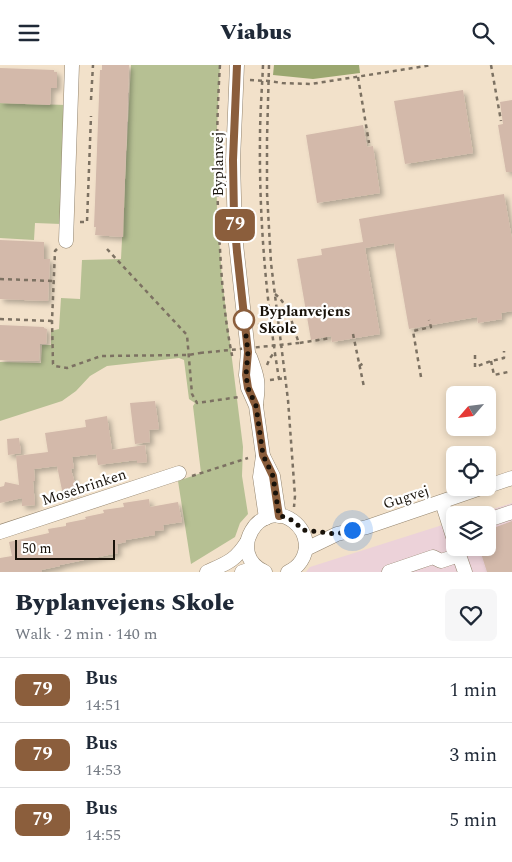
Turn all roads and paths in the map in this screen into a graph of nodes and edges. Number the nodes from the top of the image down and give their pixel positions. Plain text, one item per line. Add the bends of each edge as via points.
1 (72, 65) edge
2 (93, 65) edge
3 (263, 65) edge
4 (269, 65) edge
5 (432, 65) edge
6 (491, 65) edge
7 (236, 72) edge
8 (358, 77) junction
9 (262, 80) junction
10 (269, 81) junction
11 (91, 100) dead end
12 (91, 116) dead end
13 (500, 121) dead end
14 (369, 143) dead end
15 (67, 222) junction
16 (66, 241) joint
17 (107, 249) dead end
18 (0, 279) edge
19 (53, 281) junction
20 (274, 294) junction
21 (0, 319) edge
22 (430, 320) dead end
23 (52, 321) junction
24 (271, 323) junction
25 (253, 326) dead end
26 (353, 334) dead end
27 (331, 338) dead end
28 (299, 343) junction
29 (504, 351) dead end
30 (189, 355) junction
31 (475, 355) dead end
32 (491, 361) junction
33 (364, 363) dead end
34 (359, 366) junction
35 (508, 372) dead end
36 (421, 377) dead end
37 (279, 379) dead end
38 (364, 387) dead end
39 (240, 397) dead end
40 (248, 458) dead end
41 (179, 473) joint
42 (512, 478) edge
43 (496, 483) edge
44 (459, 496) edge
45 (442, 502) junction
46 (512, 512) edge
47 (446, 514) edge
48 (496, 517) edge
49 (278, 518) junction
50 (302, 530) junction
51 (0, 533) edge
52 (337, 534) junction
53 (247, 542) junction
54 (306, 549) junction
55 (446, 554) edge
56 (460, 556) edge
57 (264, 571) edge
58 (207, 572) edge
59 (242, 572) edge
60 (288, 572) edge
61 (389, 572) edge
62 (465, 572) edge

1 - 15 street
2 - 11 path
3 - 9 path
4 - 10 path
5 - 8 path
6 - 13 path
7 - 9 path
7 - 49 street, Byplanvej via 235,235 248,352 246,375 256,406 263,455 260,477
8 - 10 path via 311,84
8 - 14 path
9 - 10 path
9 - 24 path via 261,194
10 - 20 path via 267,193
12 - 15 path via 87,223
15 - 16 street
16 - 19 path via 55,251
17 - 30 path via 187,335
18 - 19 path
19 - 23 path
20 - 28 path via 286,308
20 - 49 path via 288,393 295,486 294,511
21 - 23 path
22 - 36 path via 431,327 413,331
23 - 30 path via 55,367 67,368 101,356
24 - 25 path
24 - 37 path
26 - 34 path
27 - 28 path
28 - 30 path, bridge
29 - 32 path via 504,358
30 - 39 path via 192,394 197,403
31 - 32 path via 475,367
32 - 35 path via 494,375
33 - 34 path
34 - 38 path
40 - 41 path via 178,481
41 - 51 street, Mosebrinken
42 - 43 street
44 - 45 street, Gugvej
45 - 47 street
45 - 52 street, Gugvej
46 - 48 street
49 - 50 street via 298,525
49 - 53 street via 254,527
50 - 52 street, Gugvej
50 - 54 street
52 - 54 street, Gugvej
53 - 57 street via 251,560
53 - 58 street via 235,558
54 - 60 street via 300,564
55 - 61 street via 441,561 433,557
56 - 62 street
57 - 59 street via 252,569

